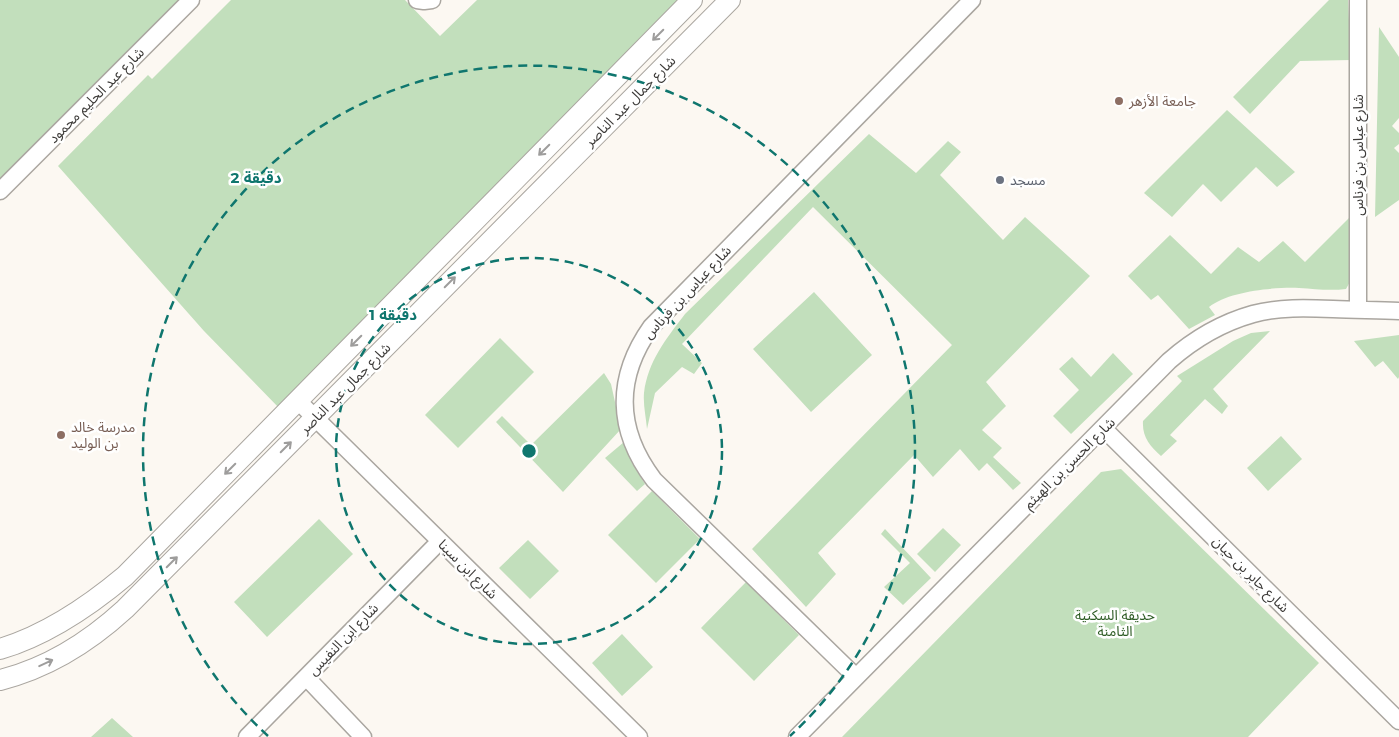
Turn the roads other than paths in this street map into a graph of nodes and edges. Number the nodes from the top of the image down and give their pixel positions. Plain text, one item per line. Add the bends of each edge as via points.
1 (191, 0) edge
2 (417, 0) edge
3 (432, 0) edge
4 (692, 0) edge
5 (730, 0) edge
6 (972, 0) edge
7 (1358, 0) edge
8 (0, 191) edge
9 (1358, 310) junction
10 (1399, 311) edge
11 (298, 401) junction
12 (315, 418) junction
13 (1104, 428) junction
14 (440, 541) junction
15 (0, 649) edge
16 (306, 677) junction
17 (856, 677) junction
18 (0, 680) edge
19 (1399, 721) edge
20 (247, 737) edge
21 (362, 737) edge
22 (639, 737) edge
23 (797, 737) edge

1 - 8 street, شارع عبد الحليم محمود
2 - 3 street
4 -> 11 main road, شارع جمال عبد الناصر
12 -> 5 main road, شارع جمال عبد الناصر
6 - 17 street, شارع عباس بن فرناس via 651,327 635,352 626,380 625,410 631,440 654,480
7 - 9 street, شارع عباس بن فرناس
9 - 10 street, شارع الحسن بن الهيثم
9 - 13 street, شارع الحسن بن الهيثم via 1273,310 1218,327 1169,361
11 - 12 street, شارع ابن سينا
11 -> 15 main road, شارع جمال عبد الناصر via 103,594 60,622
12 - 14 street, شارع ابن سينا
18 -> 12 main road, شارع جمال عبد الناصر via 48,663 107,625
13 - 17 street, شارع الحسن بن الهيثم
13 - 19 street, شارع جابر بن حيان
14 - 16 street, شارع ابن النفيس
14 - 22 street, شارع ابن سينا
16 - 20 street, شارع ابن النفيس
16 - 21 street
17 - 23 street, شارع الحسن بن الهيثم

